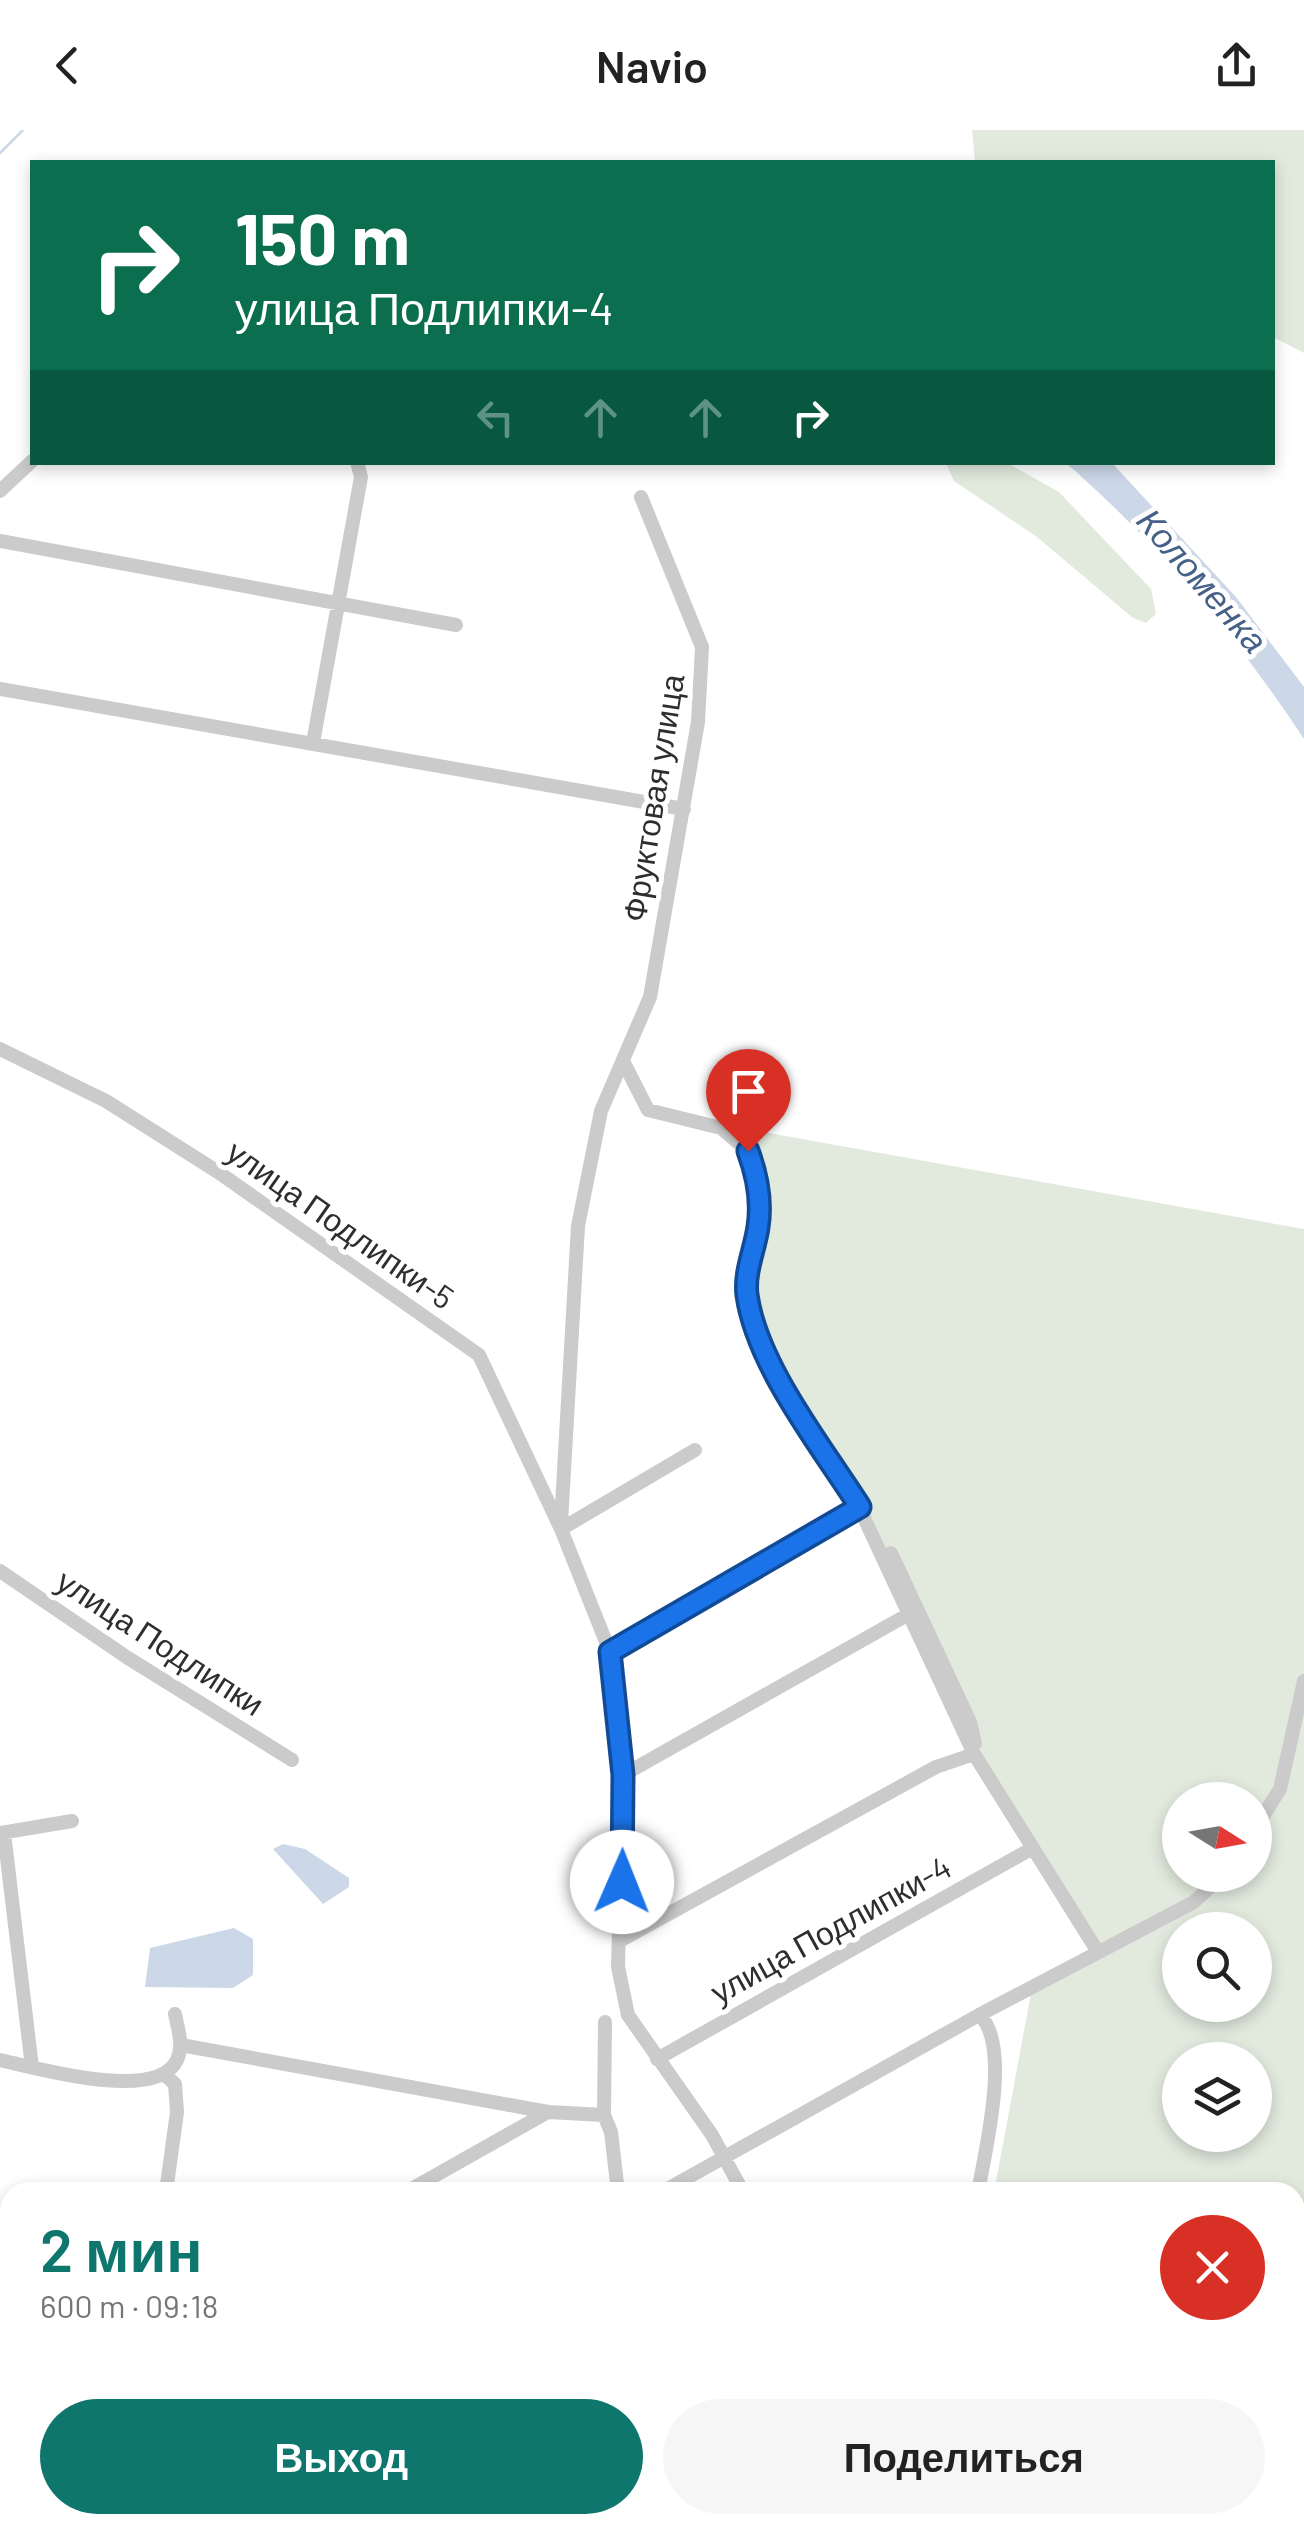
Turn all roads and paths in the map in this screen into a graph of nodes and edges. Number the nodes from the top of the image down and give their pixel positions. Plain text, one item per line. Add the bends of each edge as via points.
1 (30, 464) edge
2 (358, 465) edge
3 (0, 491) edge
4 (641, 497) dead end
5 (0, 541) edge
6 (338, 603) junction
7 (456, 624) dead end
8 (0, 689) edge
9 (314, 743) junction
10 (684, 809) junction
11 (0, 1049) edge
12 (624, 1063) junction
13 (747, 1295) junction
14 (695, 1450) dead end
15 (860, 1507) junction
16 (561, 1529) junction
17 (0, 1571) edge
18 (909, 1614) junction
19 (610, 1652) junction
20 (1304, 1681) edge
21 (977, 1759) junction
22 (292, 1760) dead end
23 (623, 1775) junction
24 (1272, 1802) edge
25 (72, 1821) dead end
26 (2, 1833) edge
27 (1031, 1849) junction
28 (1205, 1892) edge
29 (621, 1940) junction
30 (1098, 1952) junction
31 (176, 2014) dead end
32 (979, 2015) junction
33 (605, 2022) dead end
34 (181, 2046) junction
35 (657, 2059) junction
36 (0, 2060) edge
37 (32, 2067) junction
38 (165, 2074) junction
39 (548, 2112) junction
40 (604, 2115) junction
41 (724, 2158) junction
42 (167, 2182) edge
43 (424, 2182) edge
44 (616, 2182) edge
45 (680, 2182) edge
46 (737, 2182) edge
47 (979, 2182) edge

1 - 3 street
2 - 6 street
4 - 10 street, Фруктовая улица via 702,647
5 - 6 street
6 - 7 street
6 - 9 street
8 - 9 street
9 - 10 street
10 - 12 street, Фруктовая улица via 650,997
11 - 16 street, улица Подлипки-5 via 106,1101 218,1172 480,1355
12 - 13 street via 648,1110 721,1128 748,1151 757,1174 758,1224
12 - 16 street, Фруктовая улица via 602,1111 578,1226
13 - 15 street via 786,1391
13 - 21 street via 915,1601 970,1722
14 - 16 street
15 - 18 street
15 - 19 street
16 - 19 street
17 - 22 street, улица Подлипки
18 - 21 street
18 - 23 street
19 - 23 street
20 - 24 street
21 - 27 street
21 - 29 street via 936,1767
23 - 29 street
25 - 26 street
26 - 37 street
27 - 30 street
27 - 35 street, улица Подлипки-4
28 - 30 street
29 - 35 street via 618,1967 628,2015
30 - 32 street
31 - 34 street
32 - 41 street
32 - 47 street via 996,2038
33 - 40 street
34 - 38 street
34 - 39 street
35 - 41 street
36 - 37 street
37 - 38 street via 80,2078
38 - 42 street via 175,2084 177,2112
39 - 40 street
39 - 43 street
40 - 44 street
41 - 45 street
41 - 46 street

